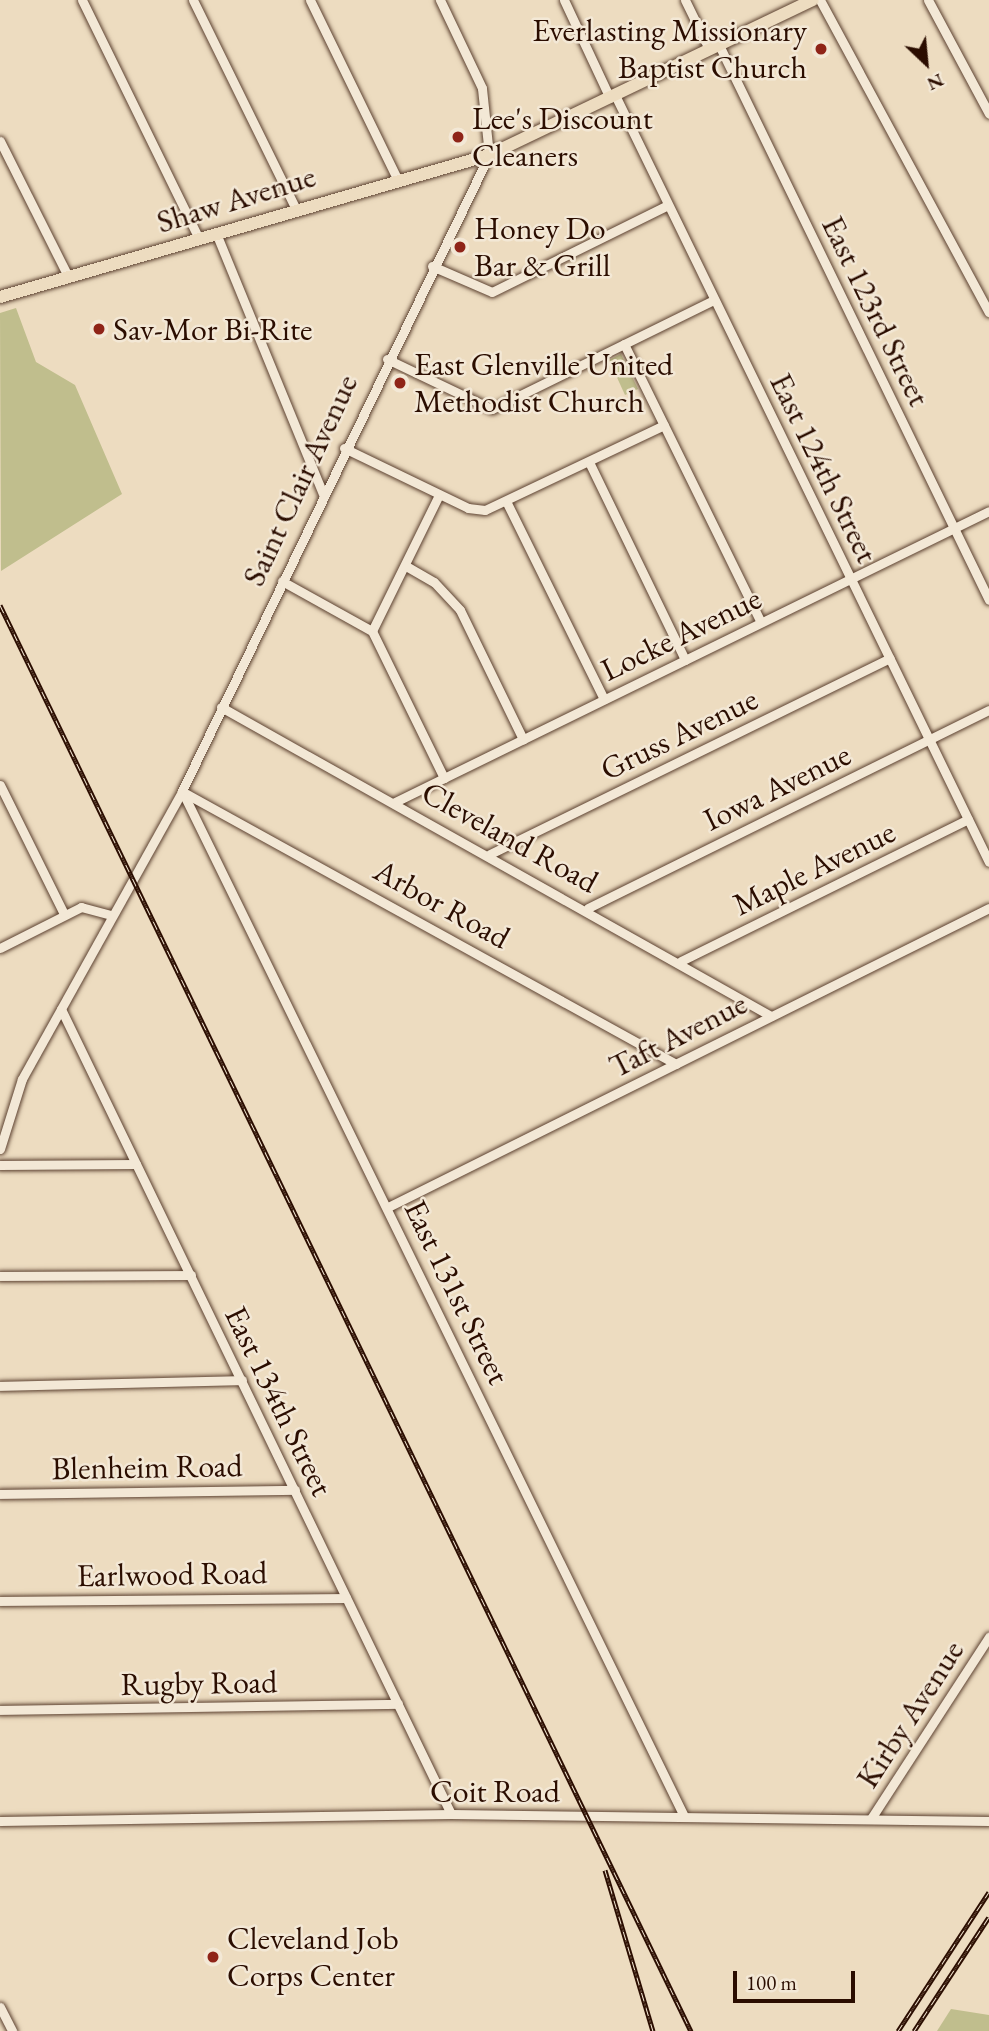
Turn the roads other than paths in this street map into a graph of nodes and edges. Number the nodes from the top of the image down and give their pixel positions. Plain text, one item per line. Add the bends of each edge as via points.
1 (82, 0) edge
2 (193, 0) edge
3 (310, 0) edge
4 (440, 0) edge
5 (564, 0) edge
6 (685, 0) edge
7 (813, 0) edge
8 (820, 0) edge
9 (928, 0) edge
10 (714, 47) junction
11 (613, 96) junction
12 (989, 114) edge
13 (0, 141) edge
14 (489, 155) junction
15 (397, 178) junction
16 (668, 205) junction
17 (296, 209) junction
18 (216, 233) junction
19 (200, 239) junction
20 (432, 266) junction
21 (68, 276) junction
22 (0, 297) edge
23 (714, 300) junction
24 (989, 312) edge
25 (624, 344) junction
26 (387, 359) junction
27 (664, 425) junction
28 (344, 449) junction
29 (589, 462) junction
30 (439, 495) junction
31 (324, 496) junction
32 (507, 502) junction
33 (989, 511) edge
34 (954, 528) junction
35 (406, 566) junction
36 (851, 578) junction
37 (282, 581) junction
38 (989, 600) edge
39 (761, 622) junction
40 (372, 631) junction
41 (890, 658) junction
42 (685, 660) junction
43 (604, 699) junction
44 (221, 707) junction
45 (989, 710) edge
46 (523, 739) junction
47 (930, 740) junction
48 (444, 778) junction
49 (0, 785) edge
50 (182, 791) junction
51 (395, 802) junction
52 (968, 819) junction
53 (490, 854) junction
54 (989, 862) edge
55 (587, 908) junction
56 (989, 908) edge
57 (64, 914) junction
58 (111, 915) junction
59 (0, 948) edge
60 (681, 961) junction
61 (61, 1009) junction
62 (771, 1016) junction
63 (676, 1063) junction
64 (0, 1149) edge
65 (136, 1164) junction
66 (0, 1165) edge
67 (388, 1207) junction
68 (191, 1275) junction
69 (0, 1276) edge
70 (242, 1380) junction
71 (0, 1386) edge
72 (295, 1490) junction
73 (0, 1494) edge
74 (346, 1598) junction
75 (0, 1601) edge
76 (989, 1637) edge
77 (398, 1704) junction
78 (0, 1710) edge
79 (451, 1814) junction
80 (684, 1816) junction
81 (872, 1817) junction
82 (0, 1821) edge
83 (989, 1821) edge
84 (0, 2007) edge
85 (12, 2031) edge

1 - 19 street
2 - 17 street
3 - 15 street
4 - 14 street via 482,88
5 - 11 street, East 124th Street
6 - 10 street, East 123rd Street
7 - 10 main road
8 - 24 street
9 - 12 street
10 - 11 main road
10 - 34 street, East 123rd Street
11 - 14 main road
11 - 16 street, East 124th Street
13 - 21 street
14 - 15 main road, Shaw Avenue
14 - 20 street, Saint Clair Avenue
15 - 17 main road, Shaw Avenue
16 - 20 street via 492,292
16 - 23 street, East 124th Street
17 - 18 main road, Shaw Avenue
18 - 19 main road, Shaw Avenue
18 - 31 street
19 - 21 main road, Shaw Avenue
20 - 26 street, Saint Clair Avenue
21 - 22 main road, Shaw Avenue
23 - 25 street
23 - 36 street, East 124th Street
25 - 26 street via 492,409
25 - 27 street
26 - 28 street, Saint Clair Avenue
27 - 29 street
27 - 39 street
28 - 30 street
28 - 31 street, Saint Clair Avenue
29 - 32 street
29 - 42 street
30 - 32 street via 468,508
30 - 35 street
31 - 37 street, Saint Clair Avenue
32 - 43 street
33 - 34 street, Locke Avenue
34 - 36 street, Locke Avenue
34 - 38 street, East 123rd Street
35 - 40 street
35 - 46 street via 434,582 460,610
36 - 39 street, Locke Avenue
36 - 41 street, East 124th Street
37 - 40 street
37 - 44 street, Saint Clair Avenue
39 - 42 street, Locke Avenue
40 - 48 street
41 - 47 street, East 124th Street
41 - 53 street, Gruss Avenue
42 - 43 street, Locke Avenue
43 - 46 street, Locke Avenue
44 - 50 street, Saint Clair Avenue
44 - 51 street, Cleveland Road
45 - 47 street, Iowa Avenue
46 - 48 street, Locke Avenue
47 - 52 street, East 124th Street
47 - 55 street, Iowa Avenue
48 - 51 street, Locke Avenue
49 - 57 street
50 - 58 street, Saint Clair Avenue
50 - 63 street, Arbor Road
50 - 67 street, East 131st Street
51 - 53 street, Cleveland Road
52 - 54 street, East 124th Street
52 - 60 street, Maple Avenue
53 - 55 street, Cleveland Road
55 - 60 street, Cleveland Road
56 - 62 street, Taft Avenue
57 - 58 street via 91,908
57 - 59 street
58 - 61 street, Saint Clair Avenue
60 - 62 street, Cleveland Road
61 - 64 street, Saint Clair Avenue via 22,1079
61 - 65 street, East 134th Street
62 - 63 street, Taft Avenue
63 - 67 street, Taft Avenue
65 - 66 street
65 - 68 street, East 134th Street
67 - 80 street, East 131st Street
68 - 69 street
68 - 70 street, East 134th Street
70 - 71 street
70 - 72 street, East 134th Street
72 - 73 street, Blenheim Road
72 - 74 street, East 134th Street
74 - 75 street, Earlwood Road
74 - 77 street, East 134th Street
76 - 81 street, Kirby Avenue
77 - 78 street, Rugby Road
77 - 79 street, East 134th Street
79 - 80 street, Coit Road
79 - 82 street, Coit Road
80 - 81 street, Coit Road
81 - 83 street, Coit Road
84 - 85 street

